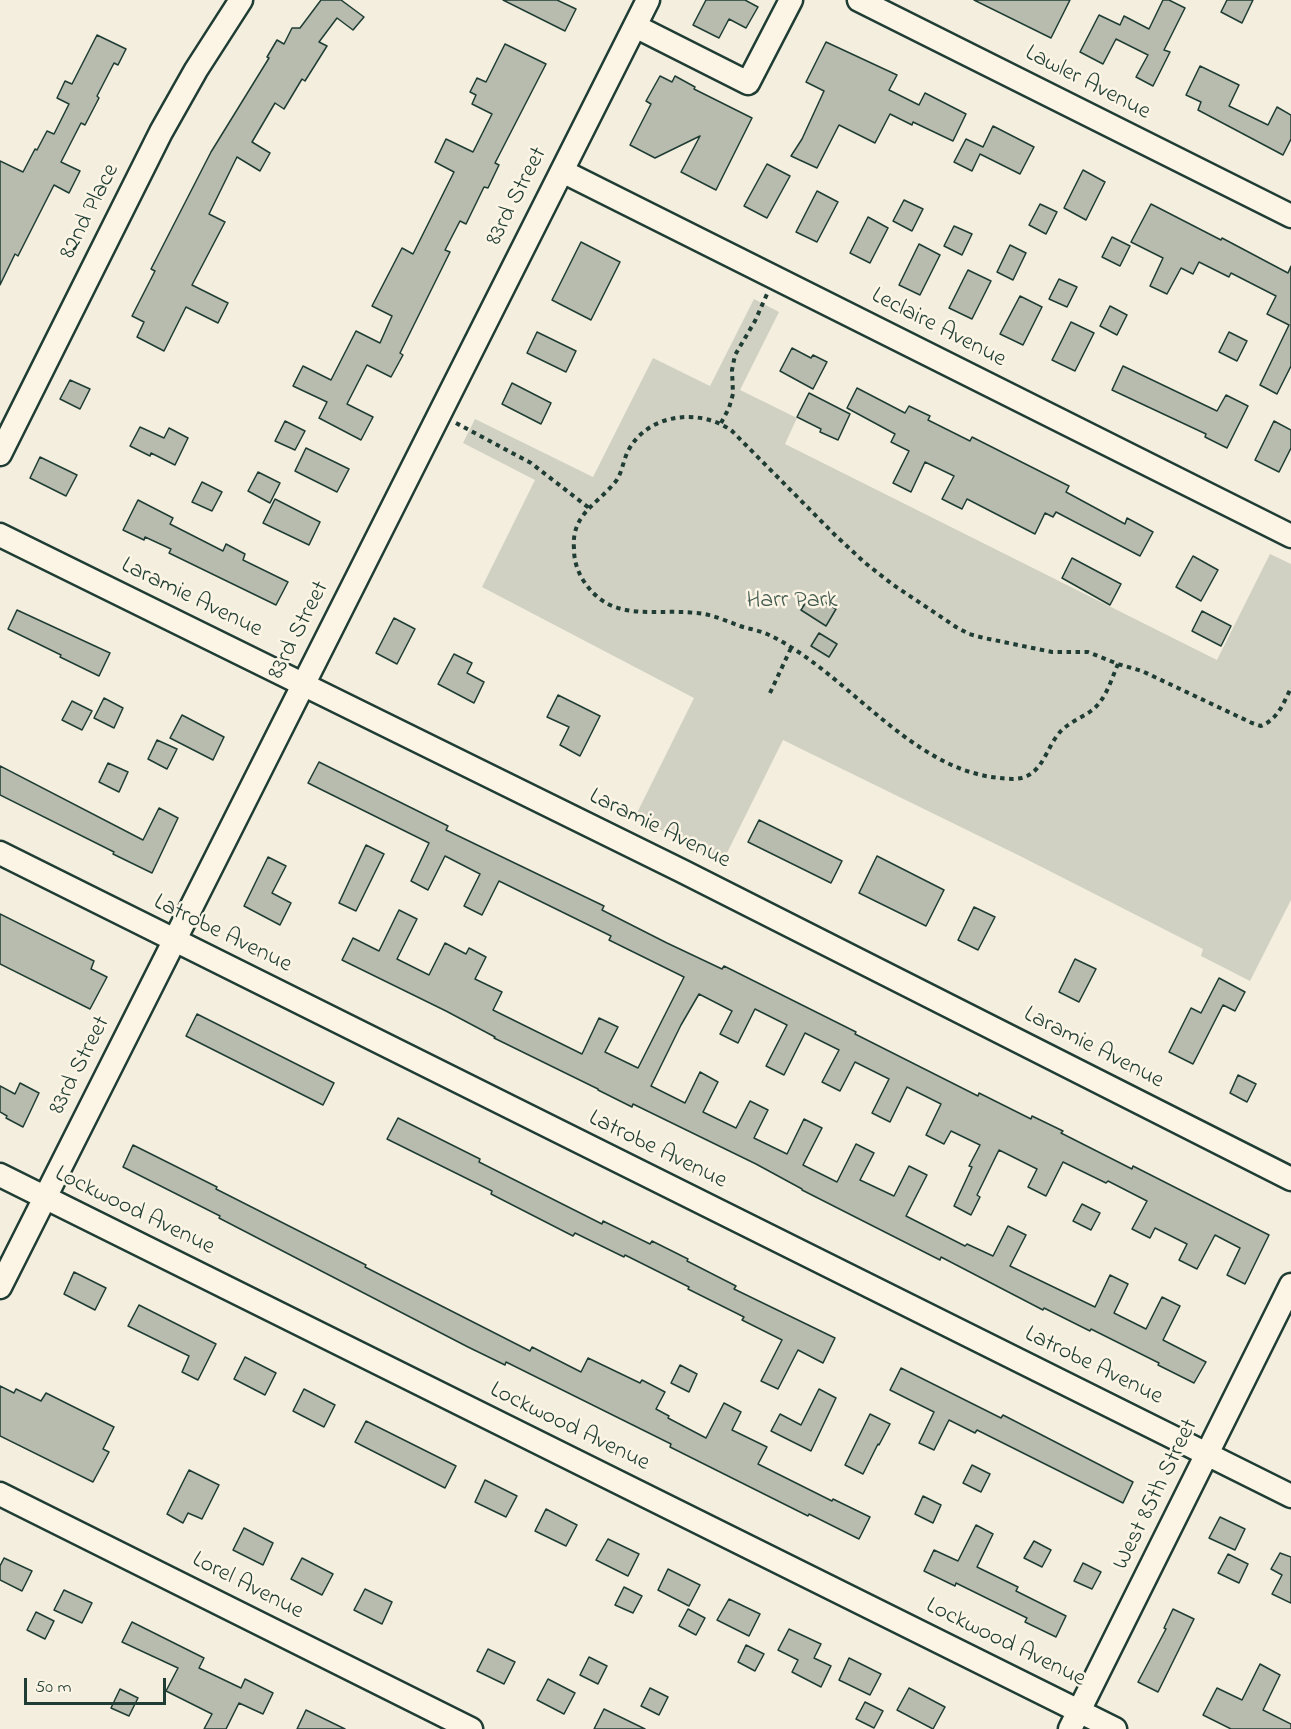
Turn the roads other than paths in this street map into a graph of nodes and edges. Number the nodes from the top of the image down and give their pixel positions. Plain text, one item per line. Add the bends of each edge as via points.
1 (241, 0) edge
2 (648, 0) edge
3 (791, 0) edge
4 (859, 0) edge
5 (635, 26) junction
6 (562, 171) junction
7 (1291, 216) edge
8 (0, 454) edge
9 (0, 535) edge
10 (1291, 536) edge
11 (303, 684) junction
12 (0, 854) edge
13 (174, 941) junction
14 (0, 1175) edge
15 (1291, 1179) edge
16 (45, 1198) junction
17 (1291, 1285) edge
18 (0, 1287) edge
19 (1207, 1454) junction
20 (0, 1494) edge
21 (1291, 1496) edge
22 (1075, 1720) edge
23 (471, 1729) edge
24 (1115, 1729) edge

1 - 8 street, 82nd Place via 161,132
2 - 5 street, 83rd Street
3 - 5 street via 748,83
4 - 7 street, Lawler Avenue
5 - 6 street, 83rd Street
6 - 10 street, Leclaire Avenue
6 - 11 street, 83rd Street
9 - 11 street, Laramie Avenue
11 - 13 street, 83rd Street
11 - 15 street, Laramie Avenue
12 - 13 street, Latrobe Avenue
13 - 16 street, 83rd Street
13 - 19 street, Latrobe Avenue
14 - 16 street, Lockwood Avenue
16 - 18 street, 83rd Street
16 - 22 street, Lockwood Avenue
17 - 19 street, West 85th Street
19 - 21 street, Latrobe Avenue
19 - 22 street, West 85th Street
20 - 23 street, Lorel Avenue
22 - 24 street, Lockwood Avenue

